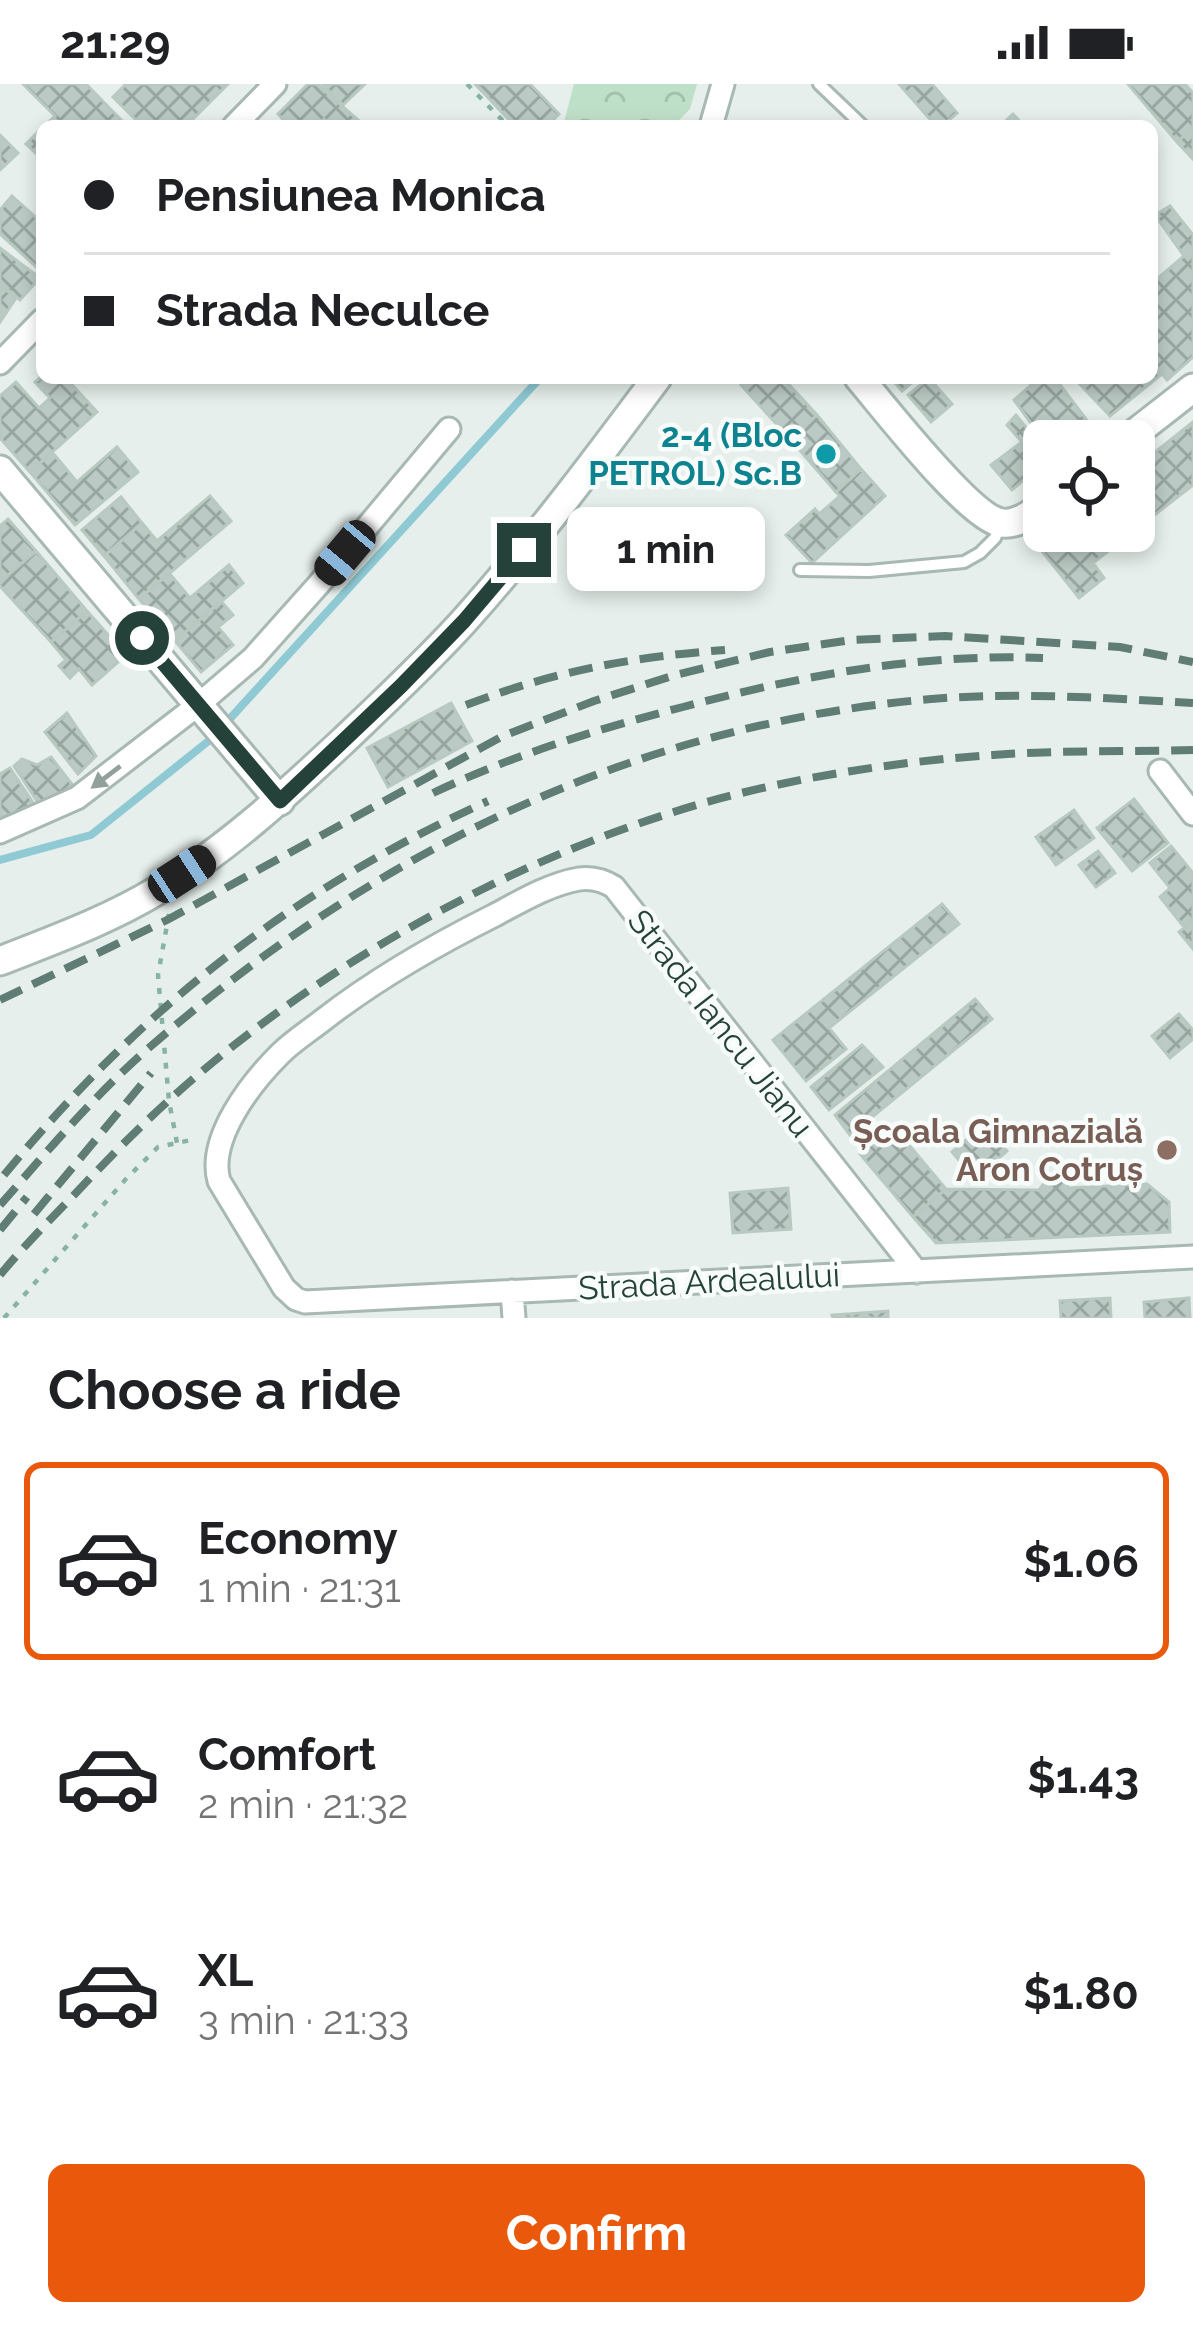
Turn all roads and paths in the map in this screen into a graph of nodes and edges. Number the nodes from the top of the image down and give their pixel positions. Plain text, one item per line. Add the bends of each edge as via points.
1 (275, 84) edge
2 (467, 84) edge
3 (723, 84) edge
4 (819, 84) edge
5 (239, 120) edge
6 (502, 120) edge
7 (714, 120) edge
8 (857, 120) edge
9 (36, 326) edge
10 (0, 363) edge
11 (652, 384) edge
12 (865, 384) edge
13 (1193, 388) edge
14 (1152, 420) edge
15 (449, 429) dead end
16 (0, 470) edge
17 (1023, 518) edge
18 (1001, 523) junction
19 (800, 570) dead end
20 (199, 705) junction
21 (1160, 771) dead end
22 (280, 801) junction
23 (1193, 814) edge
24 (0, 832) edge
25 (182, 874) junction
26 (0, 961) edge
27 (177, 1143) junction
28 (218, 1150) junction
29 (1193, 1257) edge
30 (917, 1272) junction
31 (512, 1291) junction
32 (4, 1318) edge
33 (514, 1318) edge

1 - 5 street
2 - 6 path
3 - 7 street
4 - 8 lane
9 - 10 street
11 - 22 street via 464,621
12 - 18 street via 973,506
13 - 14 street
15 - 20 street via 253,658
16 - 20 street
17 - 18 street
18 - 19 lane via 964,562
20 - 22 street
20 -> 24 street via 77,798
21 - 23 street
22 - 25 street
25 - 26 street via 122,910
25 - 27 path via 158,975
27 - 28 path
27 - 32 path via 158,1147 125,1180
28 - 30 street, Strada Iancu Jianu via 250,1088 282,1052 376,981 560,885 594,879 614,887
28 - 31 street, Strada Ardealului via 219,1181 296,1299
29 - 30 street, Strada Ardealului
30 - 31 street, Strada Ardealului
31 - 33 street

